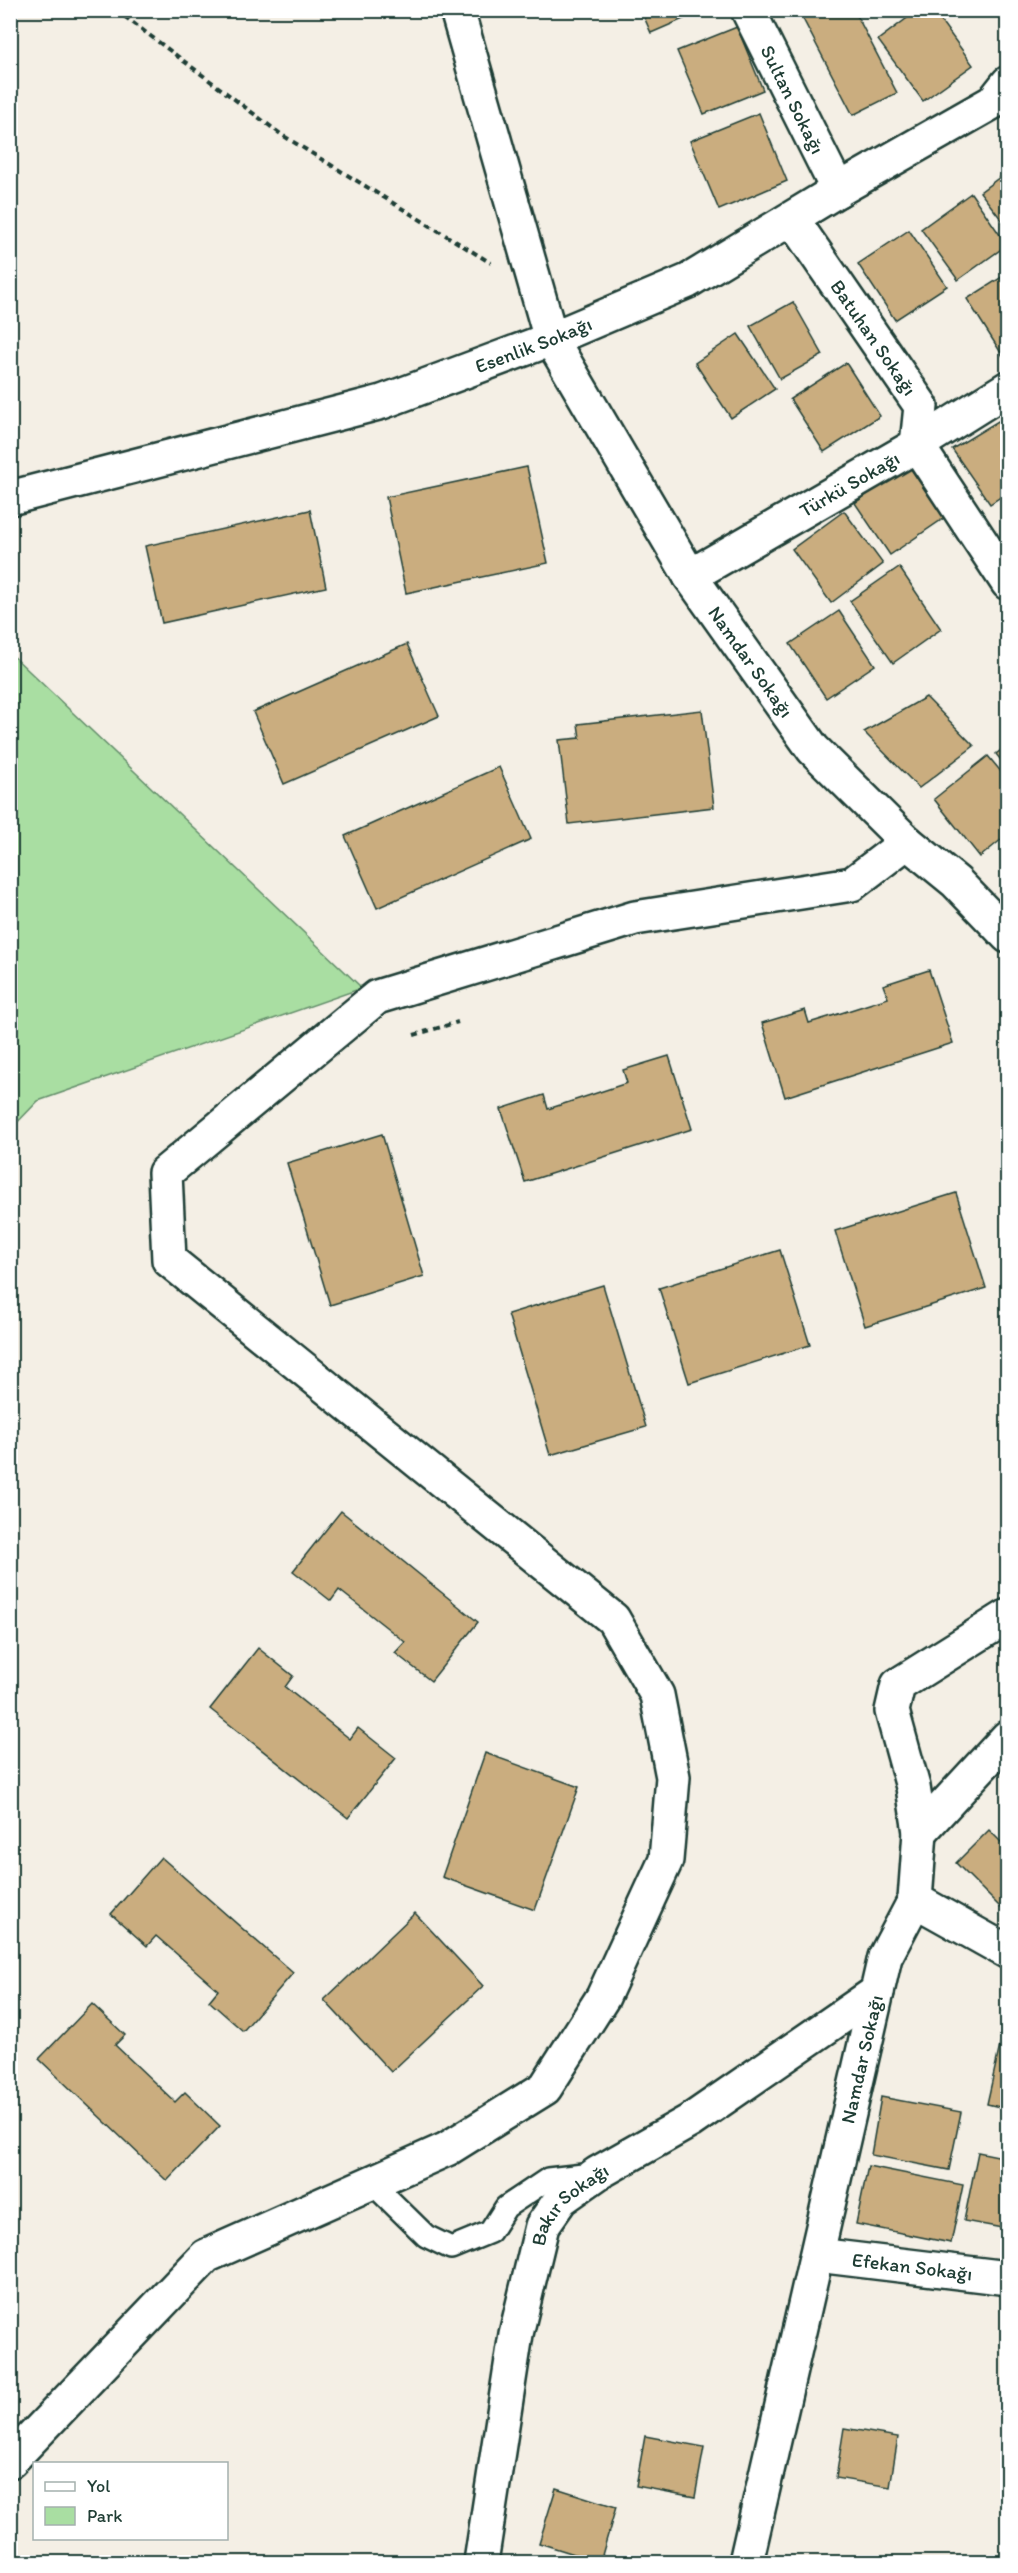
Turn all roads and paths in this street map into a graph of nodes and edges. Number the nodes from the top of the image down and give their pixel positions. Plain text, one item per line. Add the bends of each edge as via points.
1 (116, 10) edge
2 (457, 10) edge
3 (748, 10) edge
4 (1008, 83) edge
5 (838, 190) junction
6 (792, 219) junction
7 (538, 292) junction
8 (551, 339) junction
9 (1008, 388) edge
10 (916, 445) junction
11 (10, 498) edge
12 (690, 576) junction
13 (1008, 584) edge
14 (907, 842) junction
15 (1008, 936) edge
16 (458, 1022) dead end
17 (414, 1035) dead end
18 (1008, 1616) edge
19 (1008, 1737) edge
20 (920, 1832) junction
21 (915, 1900) junction
22 (1008, 1952) edge
23 (877, 1992) junction
24 (598, 2173) junction
25 (372, 2183) junction
26 (817, 2255) junction
27 (1008, 2278) edge
28 (10, 2461) edge
29 (481, 2562) edge
30 (746, 2562) edge

1 - 7 path via 282,135
2 - 7 street, Namdar Sokağı
3 - 5 street, Sultan Sokağı
4 - 5 street, Esenlik Sokağı via 993,102
5 - 6 street, Esenlik Sokağı
6 - 8 street, Esenlik Sokağı via 688,281
6 - 10 street, Batuhan Sokağı via 921,406
7 - 8 street, Namdar Sokağı
8 - 11 street, Esenlik Sokağı via 382,402
8 - 12 street, Namdar Sokağı
9 - 10 street, Türkü Sokağı
10 - 12 street, Türkü Sokağı
10 - 13 street
12 - 14 street, Namdar Sokağı via 813,749
14 - 15 street, Namdar Sokağı via 956,882
14 - 25 street via 852,884 635,918 377,997 165,1173 169,1260 613,1619 657,1695 673,1777 666,1860 603,1997 545,2088 447,2149
16 - 17 path
18 - 20 street, Namdar Sokağı via 898,1684 892,1711 913,1787
19 - 20 street
20 - 21 street, Namdar Sokağı
21 - 22 street
21 - 23 street, Namdar Sokağı via 885,1957
23 - 24 street, Bakır Sokağı via 690,2121
23 - 26 street, Namdar Sokağı
24 - 25 lane via 548,2179 506,2207 490,2232 451,2248 426,2235
24 - 29 street, Bakır Sokağı via 561,2199 542,2226 516,2334
25 - 28 street via 206,2256
26 - 27 street, Efekan Sokağı
26 - 30 street, Namdar Sokağı

